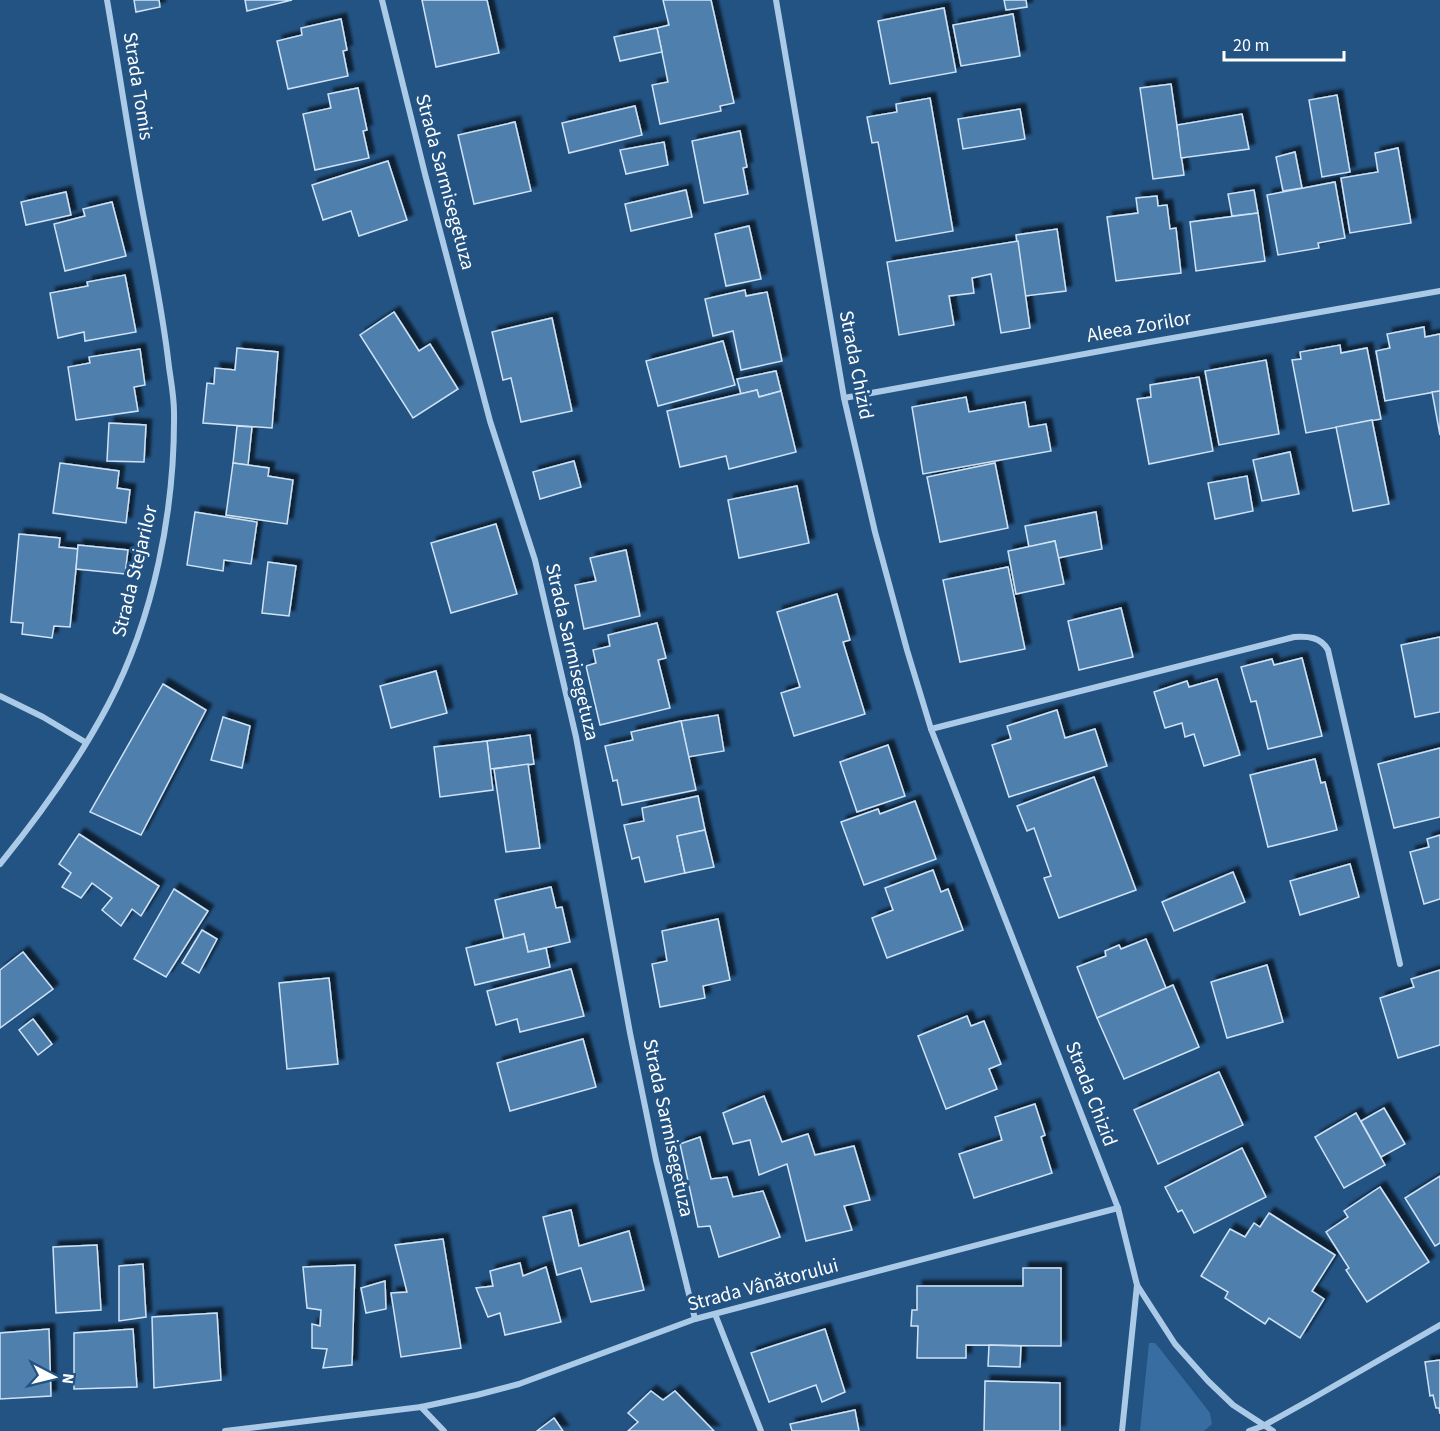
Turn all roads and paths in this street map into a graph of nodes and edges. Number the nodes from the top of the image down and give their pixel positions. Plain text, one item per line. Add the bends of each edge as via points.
1 (107, 0) edge
2 (382, 0) edge
3 (776, 0) edge
4 (136, 178) joint
5 (1440, 291) edge
6 (844, 398) junction
7 (0, 696) edge
8 (931, 729) junction
9 (85, 742) junction
10 (0, 864) edge
11 (1400, 964) dead end
12 (1118, 1208) junction
13 (1137, 1285) junction
14 (715, 1314) junction
15 (695, 1319) junction
16 (1440, 1325) edge
17 (421, 1407) junction
18 (1263, 1426) junction
19 (225, 1431) edge
20 (444, 1431) edge
21 (761, 1431) edge
22 (1122, 1431) edge
23 (1249, 1431) edge
24 (1273, 1431) edge

1 - 4 street, Strada Tomis
2 - 15 street, Strada Sarmisegetuza via 490,421 535,560 576,737 656,1160
3 - 6 street, Strada Chizid
4 - 9 street, Strada Stejarilor via 164,321 174,410 170,496 157,569 128,662
5 - 6 street, Aleea Zorilor
6 - 8 street, Strada Chizid via 875,532
7 - 9 street
8 - 11 street via 1294,637 1314,638 1328,650
8 - 12 street, Strada Chizid
9 - 10 street, Strada Stejarilor via 46,804
12 - 13 street, Strada Chizid
12 - 14 street, Strada Vânătorului
13 - 18 street, Strada Chizid via 1176,1344 1208,1381
13 - 22 street
14 - 15 street, Strada Vânătorului
14 - 21 street
15 - 17 street, Strada Vânătorului via 519,1384
16 - 18 street
17 - 19 street, Strada Vânătorului
17 - 20 street
18 - 23 street
18 - 24 street, Strada Chizid

